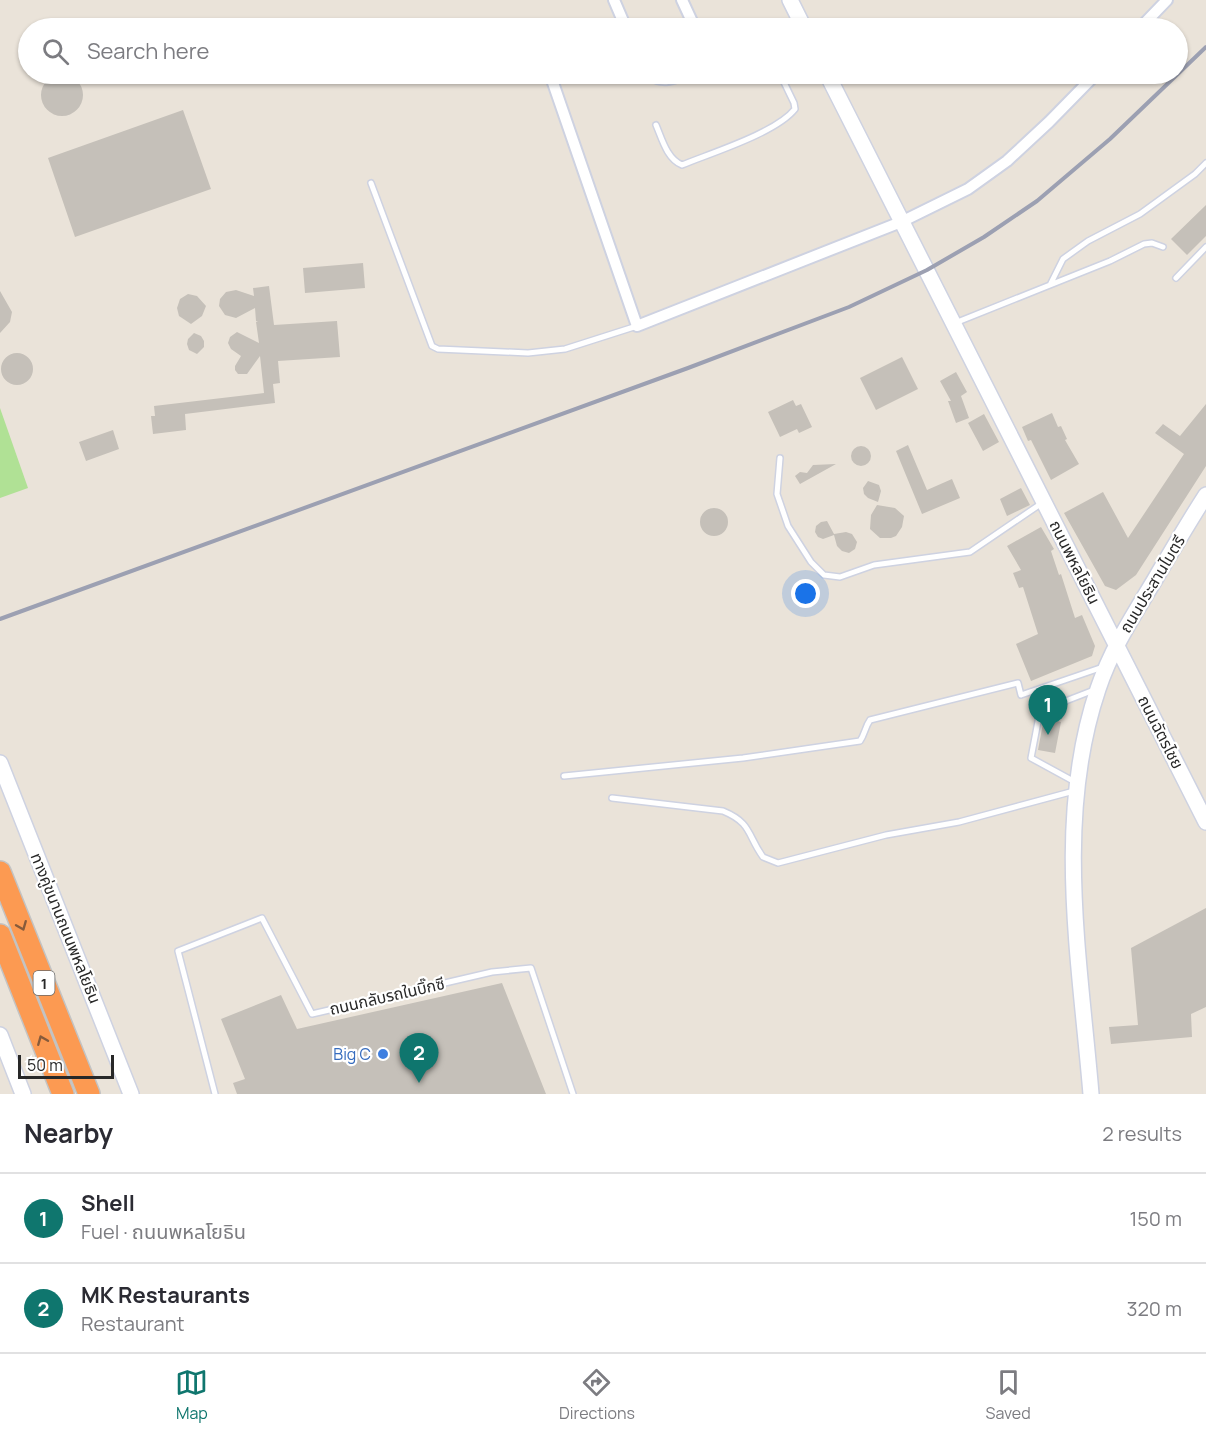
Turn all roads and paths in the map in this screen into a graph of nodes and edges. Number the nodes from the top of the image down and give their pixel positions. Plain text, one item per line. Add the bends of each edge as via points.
1 (614, 0) edge
2 (682, 0) edge
3 (790, 0) edge
4 (1167, 0) edge
5 (622, 18) edge
6 (690, 18) edge
7 (799, 18) edge
8 (1150, 18) edge
9 (553, 84) edge
10 (785, 84) edge
11 (832, 84) edge
12 (1086, 84) edge
13 (656, 125) dead end
14 (1206, 163) edge
15 (371, 183) dead end
16 (902, 222) junction
17 (1163, 246) dead end
18 (1206, 247) edge
19 (1176, 278) dead end
20 (1050, 285) junction
21 (954, 324) junction
22 (637, 326) junction
23 (780, 458) dead end
24 (1206, 495) edge
25 (1044, 502) junction
26 (1116, 643) junction
27 (1107, 666) junction
28 (1046, 687) junction
29 (1098, 689) junction
30 (1040, 711) junction
31 (0, 763) edge
32 (564, 776) dead end
33 (1076, 787) junction
34 (0, 795) edge
35 (612, 798) dead end
36 (1201, 798) edge
37 (16, 802) junction
38 (1206, 822) edge
39 (0, 872) edge
40 (0, 935) edge
41 (2, 1044) edge
42 (23, 1094) edge
43 (63, 1094) edge
44 (89, 1094) edge
45 (131, 1094) edge
46 (216, 1094) edge
47 (573, 1094) edge
48 (1091, 1094) edge

1 - 5 street
2 - 6 street
3 - 7 main road
4 - 8 street
9 - 22 street
10 - 13 lane via 795,109 790,114 746,139 682,165 667,150
11 - 16 main road, ถนนพหลโยธิน
12 - 16 street via 1007,161 968,189
14 - 20 lane via 1140,213 1063,259
15 - 22 lane via 432,346 528,353 565,350
16 - 21 main road, ถนนพหลโยธิน
16 - 22 street
17 - 20 lane via 1144,244
18 - 19 lane
20 - 21 lane
21 - 25 main road, ถนนพหลโยธิน
23 - 25 lane via 777,494 788,526 824,575 840,577 874,565 970,552
24 - 26 main road, ถนนประสานไมตรี
25 - 26 main road, ถนนพหลโยธิน
26 - 27 main road
26 - 36 main road, ถนนฉัตรไชย
27 - 28 lane
27 - 29 main road
28 - 30 lane
28 - 32 lane via 1021,695 1018,683 870,720 860,741 743,758
29 - 30 lane
29 - 33 main road
30 - 33 lane via 1031,758
31 - 37 main road, ทางคู่ขนานถนนพหลโยธิน
33 - 35 lane via 959,822 886,835 778,863 763,857 738,817 723,811
33 - 48 main road via 1073,885
34 - 37 main road
36 - 38 main road, ถนนฉัตรไชย
37 - 45 main road, ทางคู่ขนานถนนพหลโยธิน
39 -> 44 highway, 1
43 -> 40 highway, 1
41 - 42 main road
46 - 47 lane, ถนนกลับรถในบิ๊กซี via 178,951 262,918 312,1014 492,972 531,968

